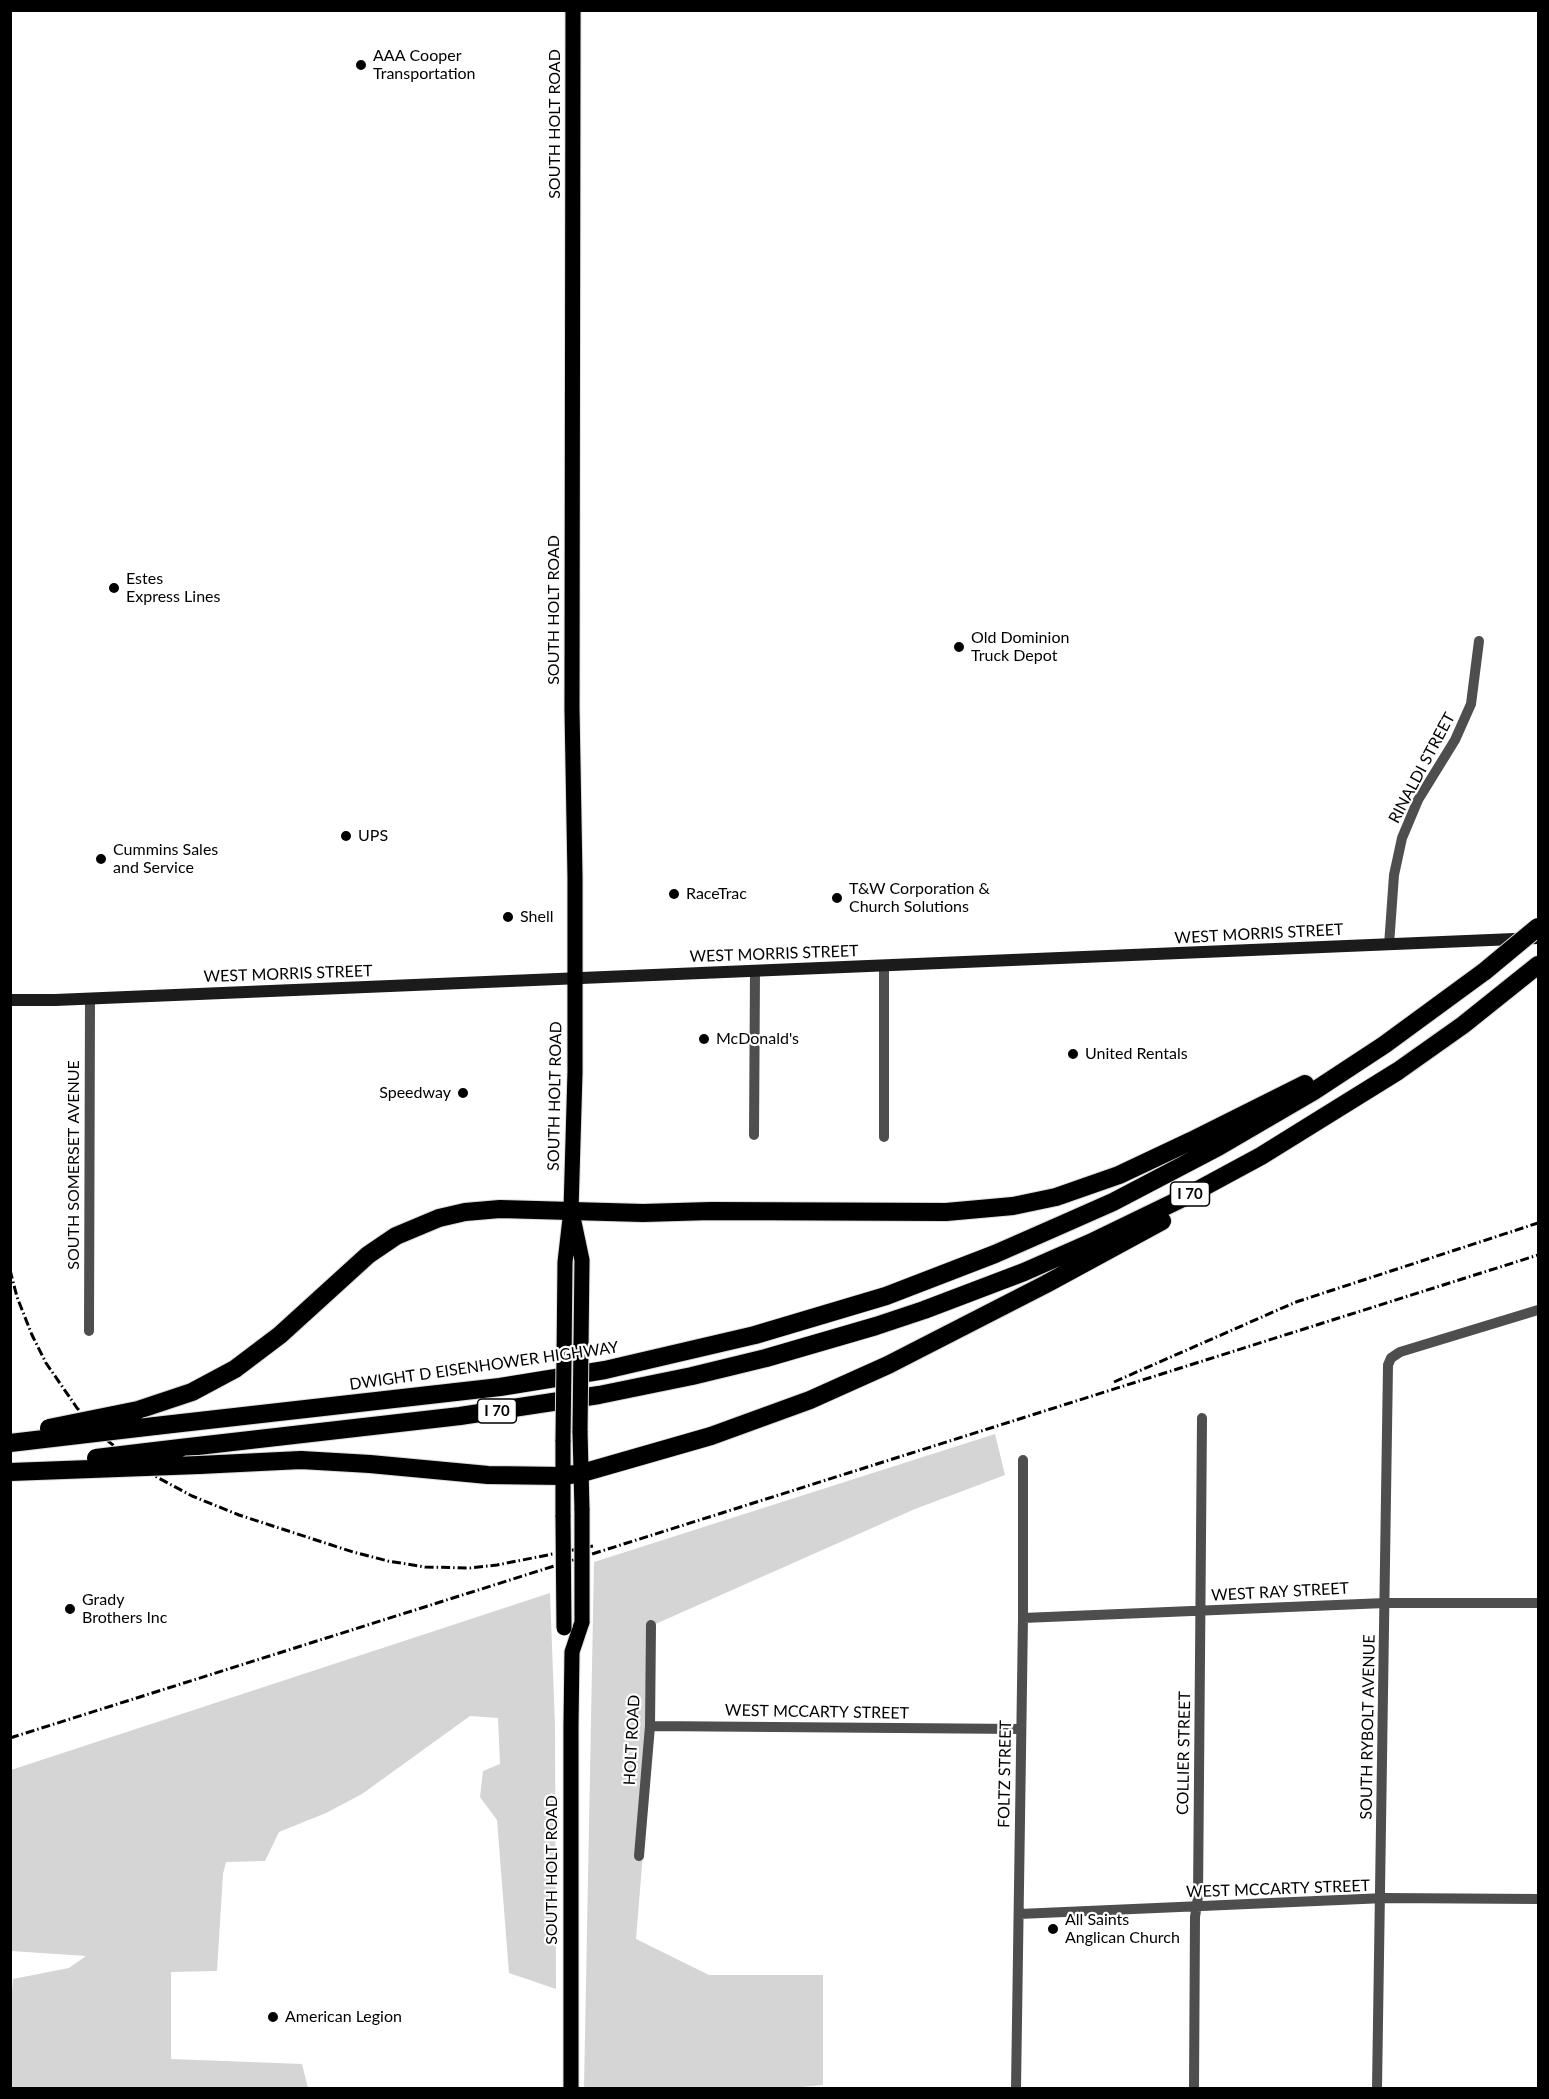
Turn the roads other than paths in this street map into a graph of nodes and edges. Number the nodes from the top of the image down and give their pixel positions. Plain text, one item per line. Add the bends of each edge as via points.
1 (573, 10) edge
2 (1479, 641) dead end
3 (1539, 927) edge
4 (1539, 939) edge
5 (1389, 945) junction
6 (884, 967) junction
7 (1536, 967) edge
8 (755, 972) junction
9 (575, 979) junction
10 (90, 999) junction
11 (10, 1000) edge
12 (1383, 1045) junction
13 (754, 1135) dead end
14 (884, 1137) dead end
15 (1261, 1155) junction
16 (571, 1210) junction
17 (1539, 1310) edge
18 (89, 1331) dead end
19 (1202, 1418) dead end
20 (10, 1437) edge
21 (10, 1443) edge
22 (1023, 1460) dead end
23 (10, 1470) edge
24 (582, 1473) junction
25 (563, 1476) junction
26 (1384, 1603) junction
27 (1539, 1603) edge
28 (1200, 1611) junction
29 (1023, 1618) junction
30 (651, 1625) dead end
31 (572, 1652) junction
32 (650, 1726) junction
33 (1021, 1729) junction
34 (639, 1856) dead end
35 (1380, 1899) junction
36 (1539, 1899) edge
37 (1196, 1907) junction
38 (1019, 1914) junction
39 (571, 2088) edge
40 (1016, 2088) edge
41 (1194, 2088) edge
42 (1377, 2088) edge

1 - 9 main road, SOUTH HOLT ROAD
2 - 5 street, RINALDI STREET via 1471,705 1455,740 1418,800 1402,838 1394,875
3 - 12 highway, DWIGHT D EISENHOWER HIGHWAY / I 70, bridge
4 - 5 main road, WEST MORRIS STREET
5 - 6 main road, WEST MORRIS STREET
6 - 8 main road, WEST MORRIS STREET
6 - 14 street
7 - 15 highway, I 70 via 1398,1071
8 - 9 main road, WEST MORRIS STREET
8 - 13 street
9 - 10 main road, WEST MORRIS STREET
9 - 16 main road, SOUTH HOLT ROAD
10 - 11 main road, WEST MORRIS STREET
10 - 18 street, SOUTH SOMERSET AVENUE
12 - 16 highway via 1119,1175 1042,1201 946,1212
12 - 21 highway, DWIGHT D EISENHOWER HIGHWAY / I 70, bridge via 1245,1132 1113,1202 963,1266 824,1315 690,1352 556,1378
15 - 23 highway, I 70, bridge via 1160,1210 1034,1268 924,1310 809,1347 692,1376 564,1401
15 - 24 highway via 1190,1205 1137,1236 888,1365 751,1423
16 - 20 highway, bridge via 482,1210 450,1215 410,1229 368,1255 247,1361 192,1392 138,1410
16 - 24 main road, SOUTH HOLT ROAD, bridge via 582,1260
16 - 25 main road, SOUTH HOLT ROAD, bridge via 565,1262
17 - 26 street, SOUTH RYBOLT AVENUE via 1391,1358
19 - 28 street, COLLIER STREET
22 - 29 street, FOLTZ STREET
23 - 25 highway, bridge via 301,1460 488,1475
24 - 25 highway
24 - 31 main road, SOUTH HOLT ROAD, bridge via 582,1622
25 - 31 main road, SOUTH HOLT ROAD, bridge via 564,1628
26 - 27 street, WEST RAY STREET
26 - 28 street, WEST RAY STREET
26 - 35 street, SOUTH RYBOLT AVENUE
28 - 29 street, WEST RAY STREET
28 - 37 street, COLLIER STREET
29 - 33 street, FOLTZ STREET
30 - 32 street, HOLT ROAD
31 - 39 main road, SOUTH HOLT ROAD
32 - 33 street, WEST MCCARTY STREET
32 - 34 street, HOLT ROAD
33 - 38 street, FOLTZ STREET
35 - 36 street, WEST MCCARTY STREET
35 - 37 street, WEST MCCARTY STREET
35 - 42 street, SOUTH RYBOLT AVENUE
37 - 38 street, WEST MCCARTY STREET
37 - 41 street, COLLIER STREET
38 - 40 street, FOLTZ STREET

